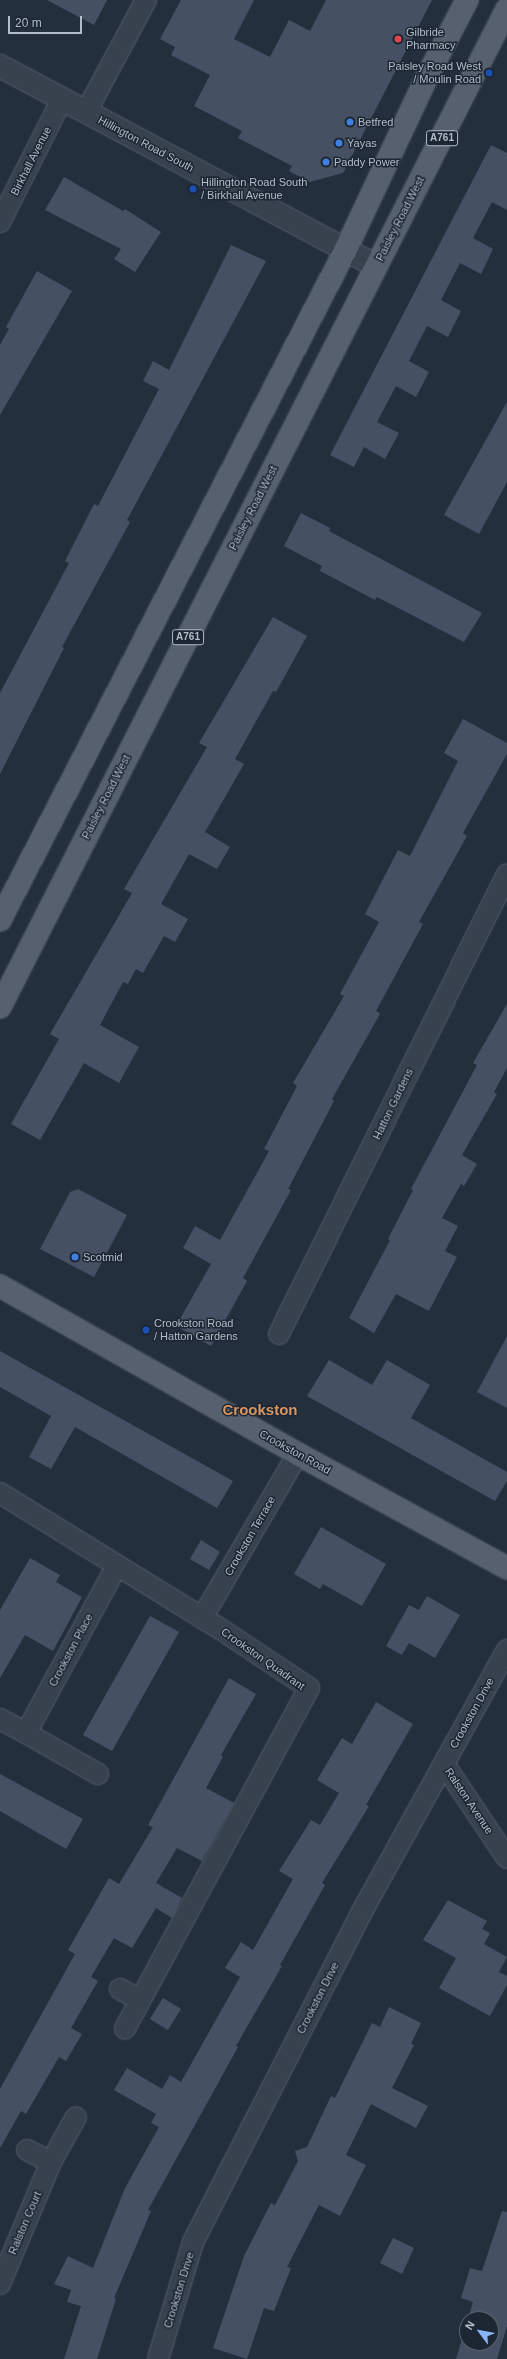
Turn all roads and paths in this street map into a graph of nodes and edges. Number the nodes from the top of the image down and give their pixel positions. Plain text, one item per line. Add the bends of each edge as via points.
1 (146, 0) edge
2 (467, 0) edge
3 (507, 9) edge
4 (0, 66) edge
5 (62, 99) junction
6 (86, 112) junction
7 (0, 222) edge
8 (345, 250) junction
9 (376, 266) junction
10 (507, 874) edge
11 (0, 920) edge
12 (0, 1008) edge
13 (0, 1286) edge
14 (280, 1334) dead end
15 (298, 1454) junction
16 (0, 1493) edge
17 (116, 1567) junction
18 (507, 1568) edge
19 (202, 1618) junction
20 (507, 1650) edge
21 (0, 1718) edge
22 (26, 1732) junction
23 (444, 1764) junction
24 (98, 1774) dead end
25 (507, 1858) edge
26 (120, 1989) dead end
27 (140, 2000) junction
28 (125, 2028) dead end
29 (76, 2117) dead end
30 (27, 2150) dead end
31 (51, 2162) junction
32 (0, 2284) edge
33 (158, 2359) edge

1 - 6 street
2 - 8 main road via 428,75
3 - 9 main road, Paisley Road West / A761
4 - 5 street, Hillington Road South
5 - 6 street, Hillington Road South
5 - 7 street, Birkhall Avenue
6 - 8 street, Hillington Road South
8 - 9 street, Hillington Road South
8 - 11 main road
9 - 12 main road, Paisley Road West / A761
10 - 14 street, Hatton Gardens
13 - 15 main road, Crookston Road
15 - 18 main road, Crookston Road
15 - 19 street, Crookston Terrace
16 - 17 street, Crookston Quadrant
17 - 19 street, Crookston Quadrant
17 - 22 street, Crookston Place
19 - 27 street, Crookston Quadrant via 309,1688
20 - 23 street, Crookston Drive
21 - 22 street
22 - 24 street
23 - 25 street, Ralston Avenue
23 - 33 street, Crookston Drive via 365,1906 193,2242
26 - 27 street
27 - 28 street, Crookston Quadrant
29 - 31 street, Ralston Court
30 - 31 street
31 - 32 street, Ralston Court

